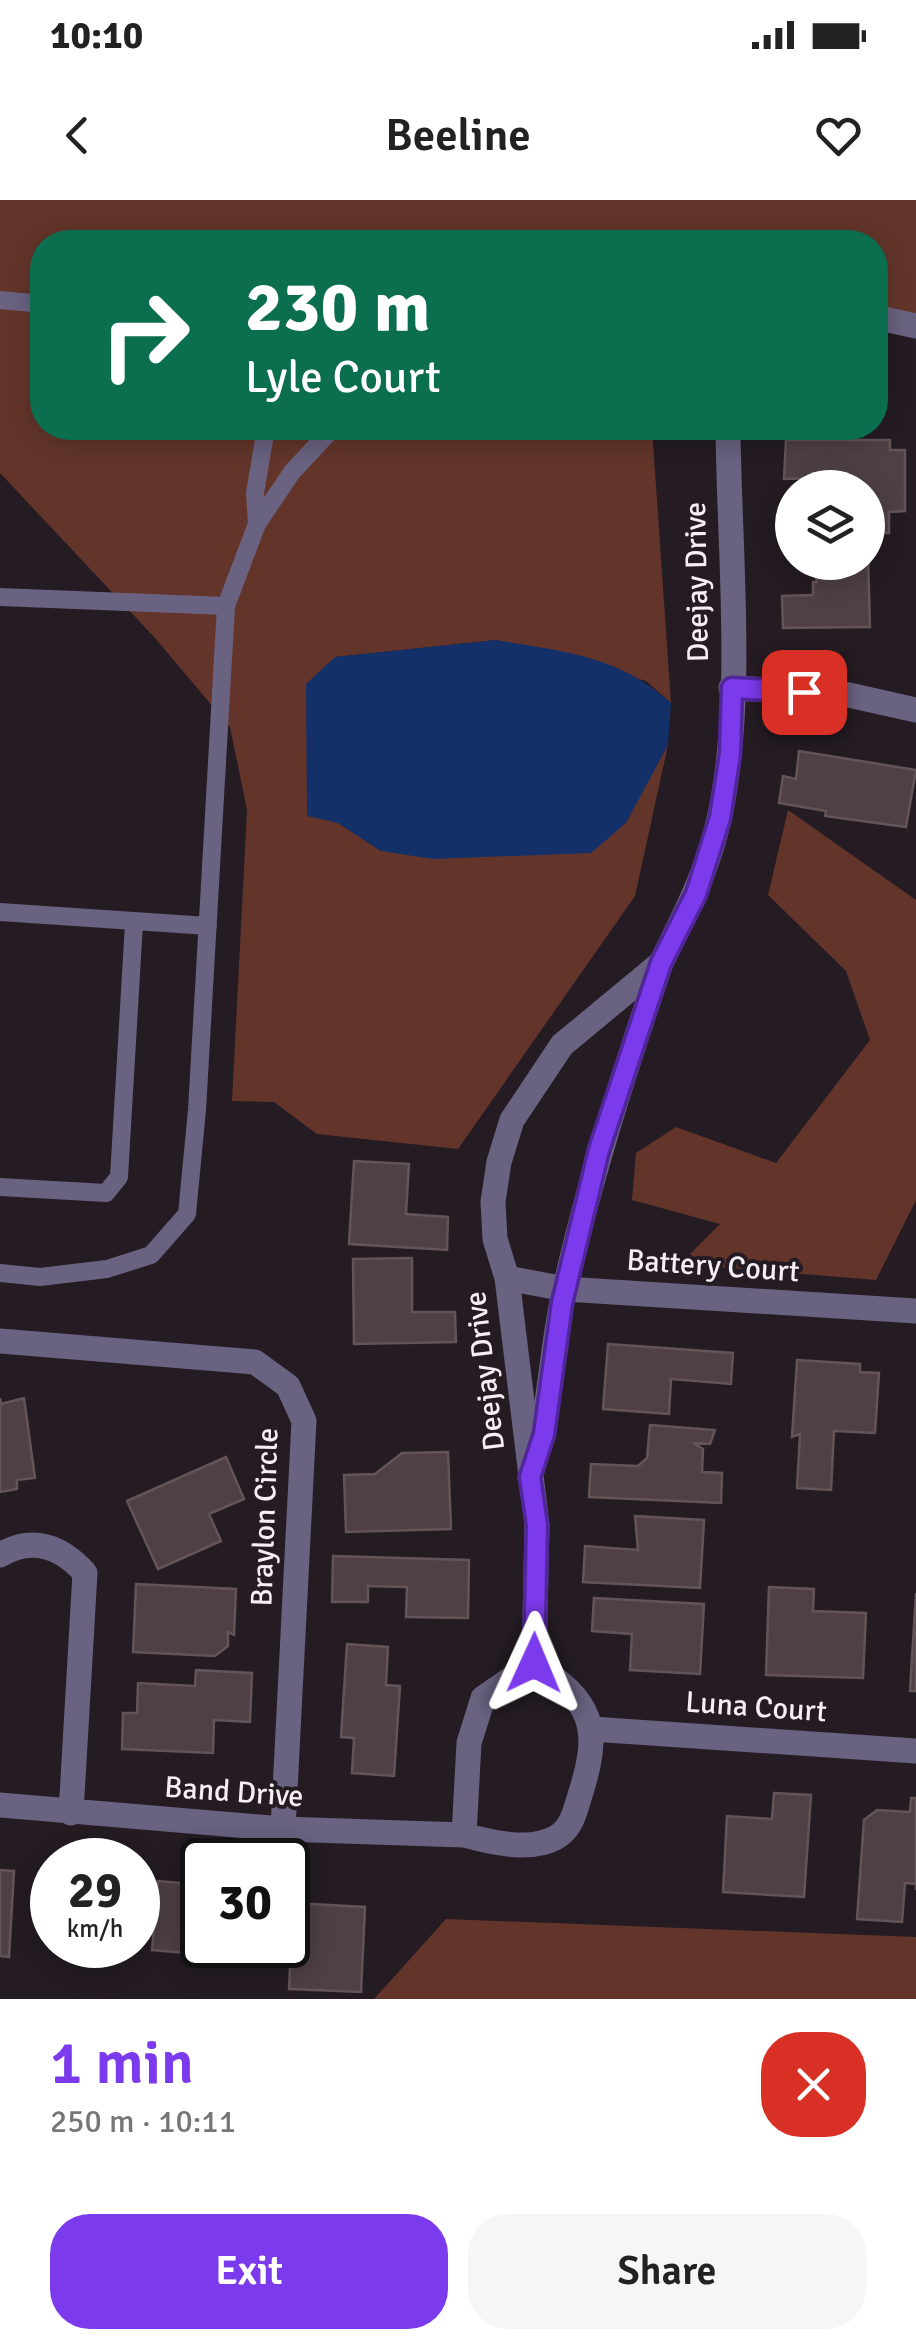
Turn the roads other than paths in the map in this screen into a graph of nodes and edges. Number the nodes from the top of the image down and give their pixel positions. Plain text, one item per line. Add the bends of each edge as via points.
1 (0, 300) edge
2 (30, 303) edge
3 (888, 319) edge
4 (916, 326) edge
5 (264, 440) edge
6 (322, 440) edge
7 (728, 440) edge
8 (257, 524) junction
9 (0, 597) edge
10 (226, 606) junction
11 (732, 688) junction
12 (916, 710) edge
13 (0, 912) edge
14 (134, 922) junction
15 (208, 926) junction
16 (661, 963) junction
17 (0, 1187) edge
18 (0, 1273) edge
19 (507, 1278) junction
20 (565, 1288) junction
21 (916, 1312) edge
22 (0, 1341) edge
23 (530, 1477) junction
24 (0, 1555) edge
25 (534, 1663) junction
26 (592, 1729) junction
27 (916, 1750) edge
28 (0, 1805) edge
29 (71, 1813) junction
30 (283, 1828) junction
31 (464, 1835) junction

1 - 2 lane
3 - 4 street
5 - 8 lane
6 - 8 lane
7 - 11 street, Deejay Drive
8 - 10 lane
9 - 10 lane
10 - 15 lane
11 - 12 street via 840,693
11 - 16 street, Deejay Drive via 720,818 696,894
13 - 14 lane
14 - 15 lane
14 - 17 lane via 120,1177 106,1193
15 - 18 lane via 186,1214 151,1255 136,1260 40,1276
16 - 19 street, Deejay Drive via 562,1045 512,1120 493,1202
16 - 20 street, Deejay Drive via 599,1150
19 - 20 street, Battery Court
19 - 23 street, Deejay Drive
20 - 21 street, Battery Court
20 - 23 street, Deejay Drive via 544,1434
22 - 30 street, Braylon Circle via 255,1362 288,1386 304,1421
23 - 25 street, Deejay Drive via 537,1525
24 - 29 street via 51,1546 85,1572
25 - 26 street via 572,1689
25 - 31 street via 483,1698 469,1742
26 - 27 street, Luna Court
26 - 31 street via 589,1766 571,1824 553,1839 500,1844
28 - 29 street, Band Drive
29 - 30 street, Band Drive
30 - 31 street, Band Drive

